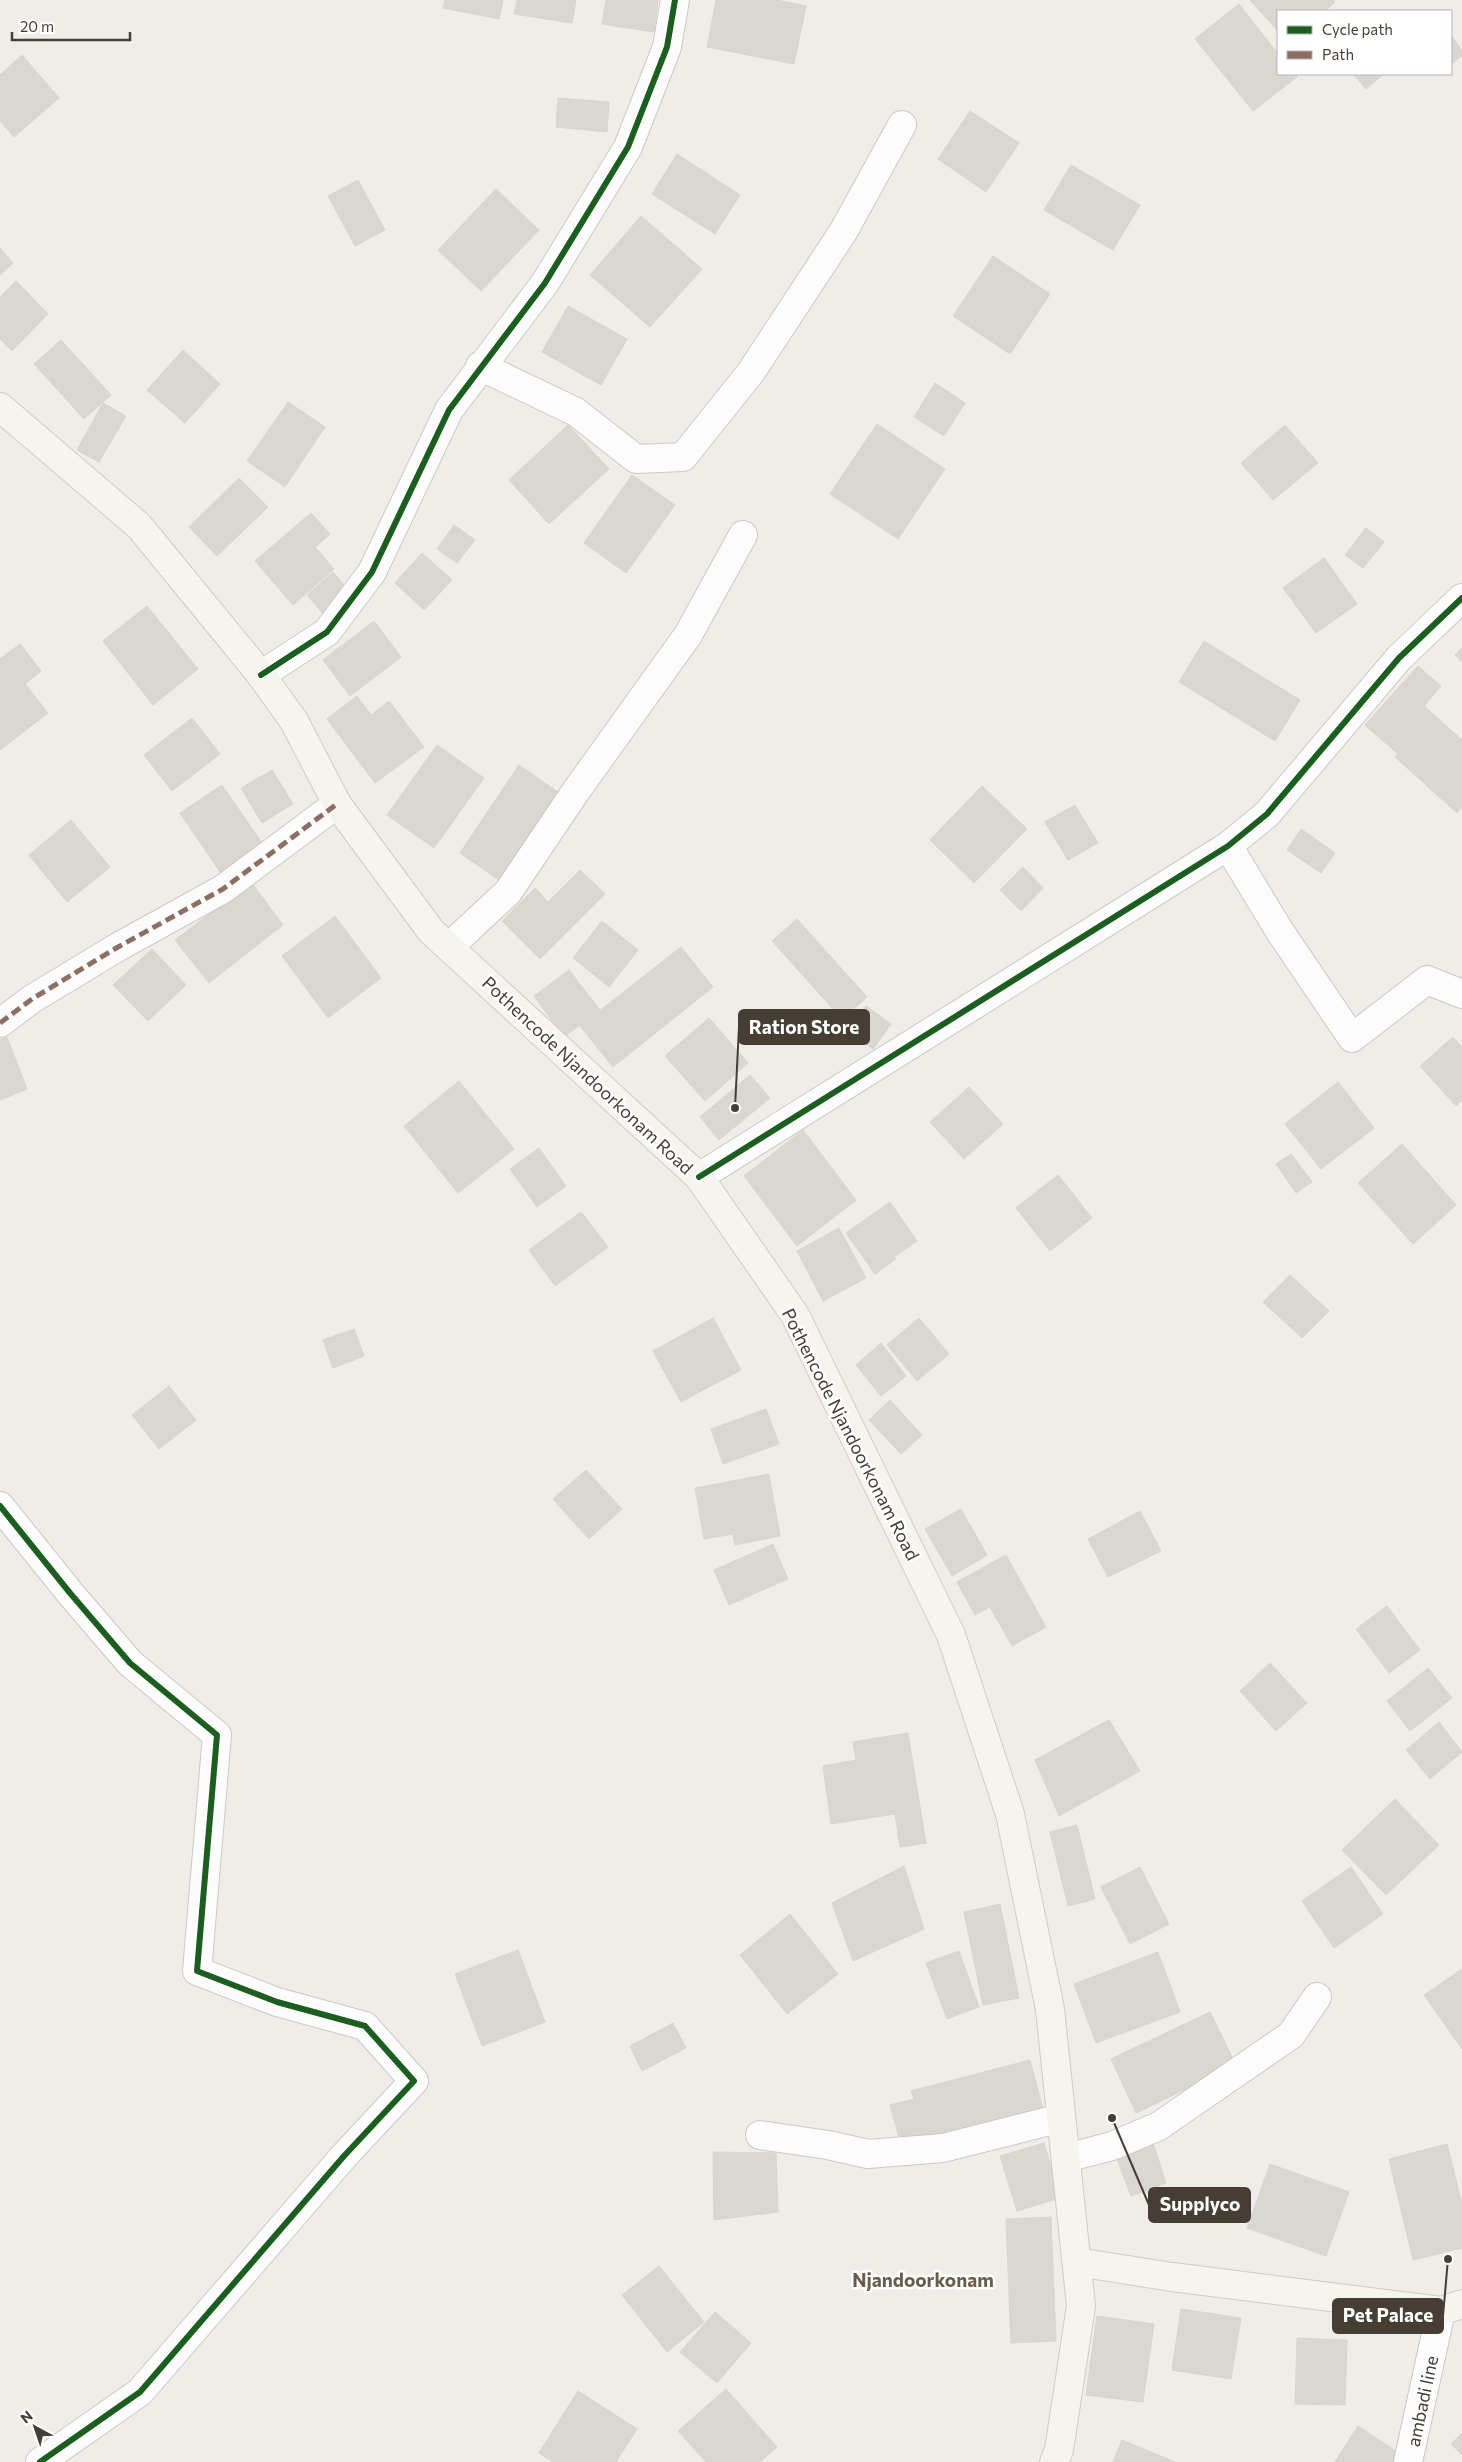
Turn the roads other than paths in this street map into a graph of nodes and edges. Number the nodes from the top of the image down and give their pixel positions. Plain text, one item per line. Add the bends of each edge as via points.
1 (675, 0) edge
2 (902, 125) dead end
3 (480, 366) junction
4 (0, 407) edge
5 (743, 535) dead end
6 (1462, 598) edge
7 (262, 674) junction
8 (337, 804) junction
9 (1228, 846) junction
10 (449, 947) junction
11 (1462, 994) edge
12 (0, 1023) edge
13 (699, 1177) junction
14 (0, 1506) edge
15 (1317, 1997) dead end
16 (1061, 2118) junction
17 (760, 2135) dead end
18 (1066, 2158) junction
19 (1077, 2262) junction
20 (1452, 2308) edge
21 (40, 2462) edge
22 (1054, 2462) edge
23 (1408, 2462) edge

1 - 3 street via 667,47 628,147 545,283
2 - 3 street via 843,232 751,372 683,458 636,459 576,412
3 - 7 street via 449,410 372,572 327,632
4 - 7 main road, Pothencode Njandoorkonam Road via 139,526
5 - 10 street via 688,635 508,892
6 - 9 street via 1399,658 1267,814
7 - 8 main road, Pothencode Njandoorkonam Road via 294,721
8 - 10 main road, Pothencode Njandoorkonam Road via 431,931
8 - 12 street via 223,889 118,947 32,999
9 - 11 street via 1279,930 1352,1038 1427,980
9 - 13 street
10 - 13 main road, Pothencode Njandoorkonam Road
13 - 16 main road, Pothencode Njandoorkonam Road via 794,1315 951,1635 1010,1814 1050,2009
14 - 21 street via 130,1663 217,1735 197,1971 278,2002 365,2026 414,2082 344,2156 140,2392
15 - 18 street via 1291,2035 1159,2126 1112,2146
16 - 17 street via 943,2148 868,2154 828,2144
16 - 18 main road, Pothencode Njandoorkonam Road
18 - 19 main road, Pothencode Njandoorkonam Road
19 - 20 main road via 1172,2277
19 - 22 main road, Pothencode Njandoorkonam Road via 1081,2306 1059,2450
20 - 23 street, ambadi line

